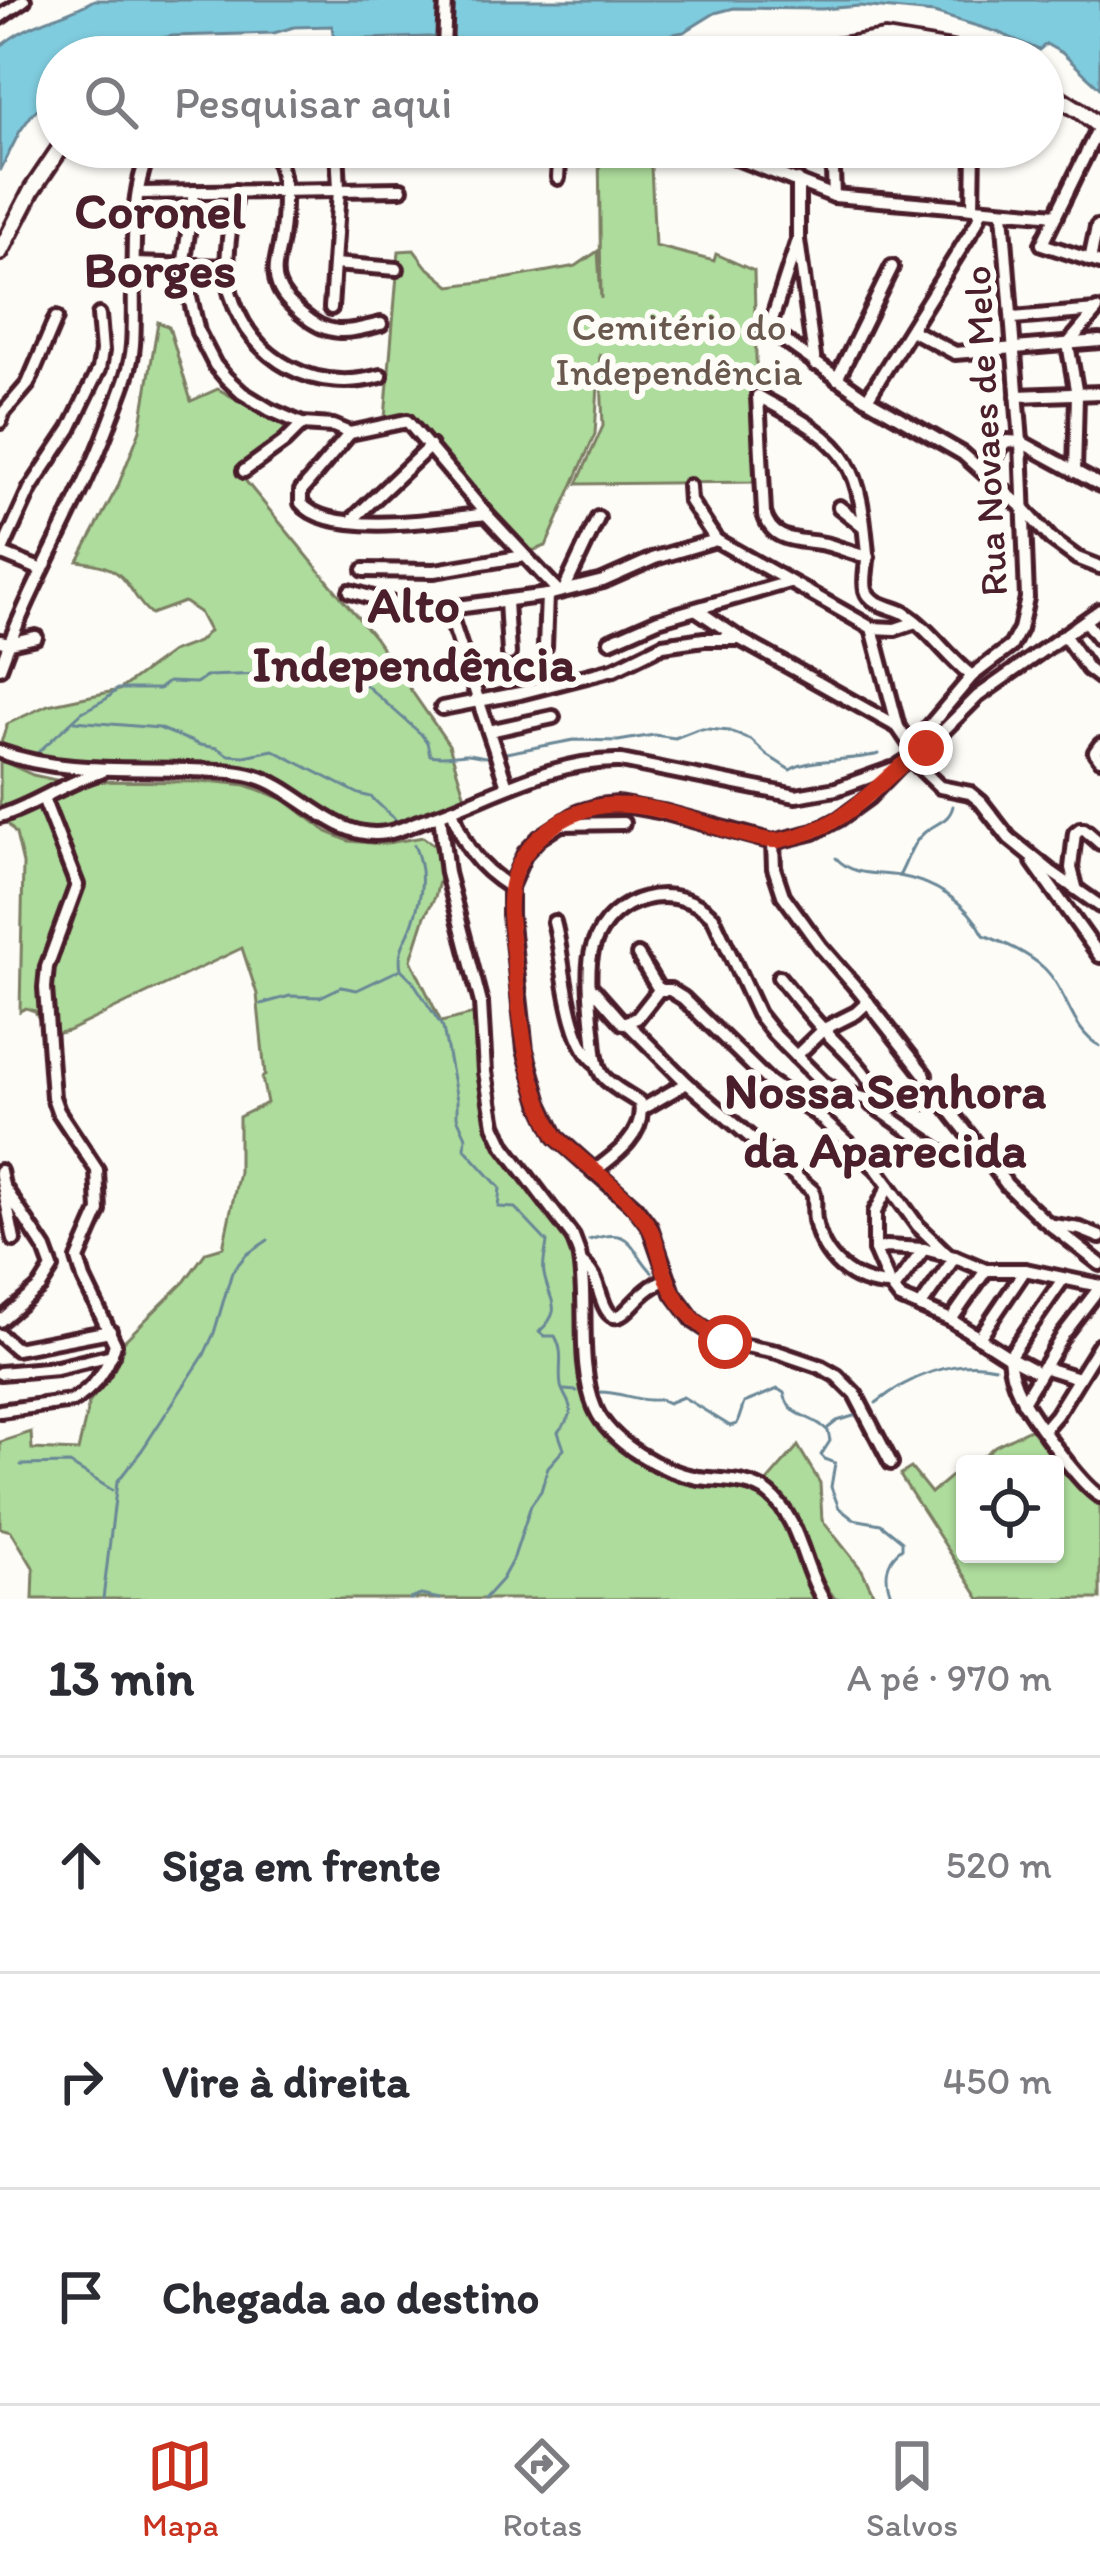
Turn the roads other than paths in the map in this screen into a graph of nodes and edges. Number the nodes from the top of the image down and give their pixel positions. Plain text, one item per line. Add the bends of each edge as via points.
1 (24, 0) edge
2 (446, 0) edge
3 (0, 17) edge
4 (445, 36) edge
5 (1064, 101) edge
6 (1100, 127) edge
7 (47, 168) edge
8 (144, 168) edge
9 (279, 168) edge
10 (338, 168) edge
11 (559, 168) edge
12 (765, 168) edge
13 (833, 168) edge
14 (975, 168) edge
15 (558, 178) dead end
16 (797, 180) junction
17 (401, 189) dead end
18 (284, 190) junction
19 (339, 190) junction
20 (235, 191) junction
21 (194, 192) junction
22 (139, 193) junction
23 (834, 196) junction
24 (978, 208) junction
25 (1003, 212) junction
26 (1056, 215) junction
27 (1100, 227) edge
28 (798, 240) junction
29 (0, 252) edge
30 (1095, 262) edge
31 (134, 264) junction
32 (334, 264) junction
33 (892, 266) dead end
34 (183, 267) junction
35 (228, 267) junction
36 (397, 269) dead end
37 (331, 308) dead end
38 (1098, 309) edge
39 (99, 315) dead end
40 (56, 318) dead end
41 (1013, 318) junction
42 (381, 324) dead end
43 (911, 329) junction
44 (1100, 341) edge
45 (1068, 344) junction
46 (1014, 348) junction
47 (815, 364) junction
48 (381, 376) dead end
49 (837, 379) junction
50 (1100, 393) edge
51 (1077, 395) junction
52 (1017, 396) junction
53 (867, 399) junction
54 (1, 415) edge
55 (302, 424) junction
56 (350, 433) junction
57 (1021, 442) junction
58 (430, 446) junction
59 (244, 471) dead end
60 (1075, 472) junction
61 (987, 475) junction
62 (1100, 484) edge
63 (688, 486) dead end
64 (839, 507) dead end
65 (1022, 507) junction
66 (486, 514) junction
67 (598, 518) dead end
68 (350, 522) junction
69 (863, 526) junction
70 (716, 540) junction
71 (0, 553) edge
72 (524, 556) junction
73 (868, 557) junction
74 (1100, 567) edge
75 (42, 570) junction
76 (364, 570) dead end
77 (790, 581) junction
78 (350, 591) dead end
79 (556, 592) junction
80 (506, 601) junction
81 (448, 609) junction
82 (697, 610) junction
83 (1100, 610) edge
84 (1085, 621) junction
85 (916, 622) junction
86 (872, 628) junction
87 (1064, 635) junction
88 (36, 637) dead end
89 (740, 639) junction
90 (610, 640) dead end
91 (1100, 640) edge
92 (4, 642) edge
93 (545, 647) dead end
94 (509, 654) dead end
95 (0, 668) edge
96 (972, 676) junction
97 (1100, 678) edge
98 (479, 700) junction
99 (442, 708) dead end
100 (553, 717) dead end
101 (898, 727) junction
102 (489, 731) junction
103 (1100, 745) edge
104 (0, 752) edge
105 (910, 757) junction
106 (1100, 759) edge
107 (118, 768) junction
108 (507, 786) junction
109 (43, 798) junction
110 (446, 812) junction
111 (0, 816) edge
112 (623, 823) dead end
113 (557, 824) junction
114 (773, 842) junction
115 (1100, 842) edge
116 (1028, 854) junction
117 (510, 887) junction
118 (1076, 887) junction
119 (1100, 905) edge
120 (554, 922) dead end
121 (638, 955) dead end
122 (1100, 956) edge
123 (779, 977) dead end
124 (591, 987) junction
125 (659, 991) junction
126 (868, 1002) junction
127 (627, 1024) junction
128 (824, 1030) junction
129 (796, 1056) junction
130 (597, 1063) junction
131 (925, 1075) dead end
132 (687, 1083) junction
133 (836, 1091) junction
134 (863, 1100) junction
135 (880, 1102) junction
136 (642, 1109) junction
137 (816, 1114) junction
138 (984, 1154) junction
139 (0, 1172) edge
140 (593, 1172) junction
141 (889, 1186) junction
142 (4, 1187) junction
143 (1052, 1225) junction
144 (1100, 1237) edge
145 (14, 1240) dead end
146 (924, 1249) junction
147 (875, 1250) junction
148 (951, 1256) junction
149 (581, 1262) junction
150 (1100, 1264) edge
151 (986, 1270) junction
152 (1024, 1270) junction
153 (1063, 1279) junction
154 (666, 1280) junction
155 (1100, 1286) edge
156 (892, 1287) junction
157 (920, 1307) junction
158 (0, 1321) edge
159 (951, 1321) junction
160 (110, 1331) junction
161 (0, 1335) edge
162 (979, 1338) junction
163 (1100, 1344) edge
164 (20, 1348) junction
165 (112, 1355) junction
166 (1009, 1358) junction
167 (0, 1370) edge
168 (1041, 1370) junction
169 (1078, 1378) junction
170 (1023, 1402) junction
171 (0, 1411) edge
172 (1044, 1429) junction
173 (891, 1463) dead end
174 (1098, 1491) edge
175 (823, 1599) edge

1 - 3 street
2 - 4 street
5 - 6 main road
6 - 26 street
7 - 29 main road
8 - 22 street
9 - 18 street
10 - 19 street
11 - 15 street
12 - 16 street
13 - 23 street
14 - 24 street
16 - 23 street
16 - 28 street
17 - 19 street
18 - 19 street
18 - 20 street
18 - 42 street via 275,273 285,298 326,331
19 - 32 street
20 - 21 street
20 - 35 street
21 - 22 street
21 - 34 street
22 - 31 street
23 - 24 street
24 - 25 street
24 - 43 street via 976,224
25 - 26 street
25 - 41 street, Rua Novaes de Melo
26 - 30 street via 1042,244
27 - 30 street
28 - 47 street
28 - 47 street via 770,328
31 - 34 street
31 - 75 street via 124,382
32 - 36 street
32 - 37 street
33 - 49 street
34 - 35 street
34 - 55 street via 215,365 242,393
35 - 48 street via 231,293 260,347 292,370 320,381
38 - 41 street
38 - 45 street
39 - 71 street via 99,369
40 - 54 street via 28,384
41 - 46 street, Rua Novaes de Melo
43 - 46 street via 955,353
43 - 53 street
44 - 45 street
45 - 46 street
45 - 51 street
46 - 52 street, Rua Novaes de Melo
47 - 49 street
49 - 53 street
50 - 51 street
51 - 52 street
51 - 60 street
52 - 57 street, Rua Novaes de Melo
53 - 61 street
55 - 56 street
55 - 59 street
56 - 58 street via 407,421
56 - 68 street via 301,491 311,513
57 - 60 street
57 - 61 street via 1007,441
57 - 65 street, Rua Novaes de Melo
58 - 66 street
58 - 68 street
60 - 62 street
61 - 65 street
63 - 70 street
64 - 69 street
65 - 74 street via 1065,550
65 - 96 street, Rua Novaes de Melo via 1027,598 1020,628 1011,646
66 - 68 street
66 - 72 street
67 - 79 street
69 - 73 street
69 - 73 street via 846,462 758,396 764,513 772,530
70 - 77 street
70 - 79 street
71 - 75 street
72 - 76 street via 422,572
72 - 79 street
73 - 85 street via 872,600
75 - 92 street
77 - 82 street
77 - 86 street
78 - 81 street via 414,610
79 - 80 street
79 - 93 street
80 - 81 street
80 - 94 street
81 - 98 street
82 - 89 street
82 - 90 street
83 - 84 street
84 - 87 street
84 - 91 street
85 - 86 street
85 - 96 street
86 - 101 street
87 - 97 street
87 - 105 street
88 - 92 street
89 - 98 street via 663,645 614,668
89 - 101 street
92 - 95 street
96 - 105 street, Rua Novaes de Melo
98 - 99 street
98 - 102 street
100 - 102 street
101 - 105 street
102 - 108 street
103 - 106 street
104 - 107 street via 55,767
105 - 108 street via 836,789 796,796 600,760
105 - 114 street via 839,819
105 - 116 street via 940,787 981,802
107 - 109 street
107 - 110 street via 248,774 371,834
108 - 110 street
109 - 111 street
109 - 160 street via 76,885 47,967 53,1097 98,1171 99,1211 78,1259
110 - 117 street via 468,851
110 - 149 street via 447,873 482,1003 494,1125 573,1237
112 - 113 street
113 - 114 street via 618,805
113 - 117 street via 525,854
114 - 126 street via 783,895
115 - 118 street via 1084,829 1075,833
116 - 118 street
116 - 122 street
117 - 140 street via 517,992 539,1103 556,1137
118 - 119 street
120 - 130 street via 569,1004 586,1055
121 - 125 street
123 - 128 street
124 - 127 street
124 - 129 street via 592,948 630,903 670,896 700,905 758,1014
124 - 130 street
125 - 127 street
125 - 137 street via 682,998 767,1082
126 - 128 street
126 - 131 street
127 - 132 street
128 - 129 street
128 - 135 street via 862,1068
129 - 133 street
130 - 136 street
132 - 136 street
132 - 156 street via 813,1191 814,1218 843,1270
133 - 134 street
133 - 137 street
134 - 135 street
134 - 138 street via 945,1155
135 - 138 street via 944,1102
136 - 140 street via 618,1154
137 - 141 street
138 - 143 street
139 - 142 street
140 - 154 street via 650,1227
141 - 147 street via 875,1212
141 - 148 street
142 - 145 street
142 - 158 street via 52,1268
143 - 144 street
143 - 150 street
146 - 147 street
146 - 148 street
146 - 156 street
147 - 156 street
148 - 151 street
148 - 157 street
149 - 154 street via 604,1308 619,1316
149 - 175 street via 587,1380 604,1424 668,1468 764,1490 788,1516
151 - 152 street
151 - 159 street
152 - 153 street
152 - 162 street
153 - 155 street
153 - 166 street
154 - 173 street via 694,1321 725,1342 820,1366 846,1383
155 - 168 street
156 - 157 street
157 - 159 street
159 - 162 street
160 - 164 street
160 - 165 street
161 - 164 street
162 - 166 street
163 - 169 street
164 - 167 street
165 - 167 street
165 - 171 street via 72,1401
166 - 168 street
166 - 170 street
168 - 169 street
168 - 170 street
169 - 172 street
170 - 172 street
172 - 174 street

